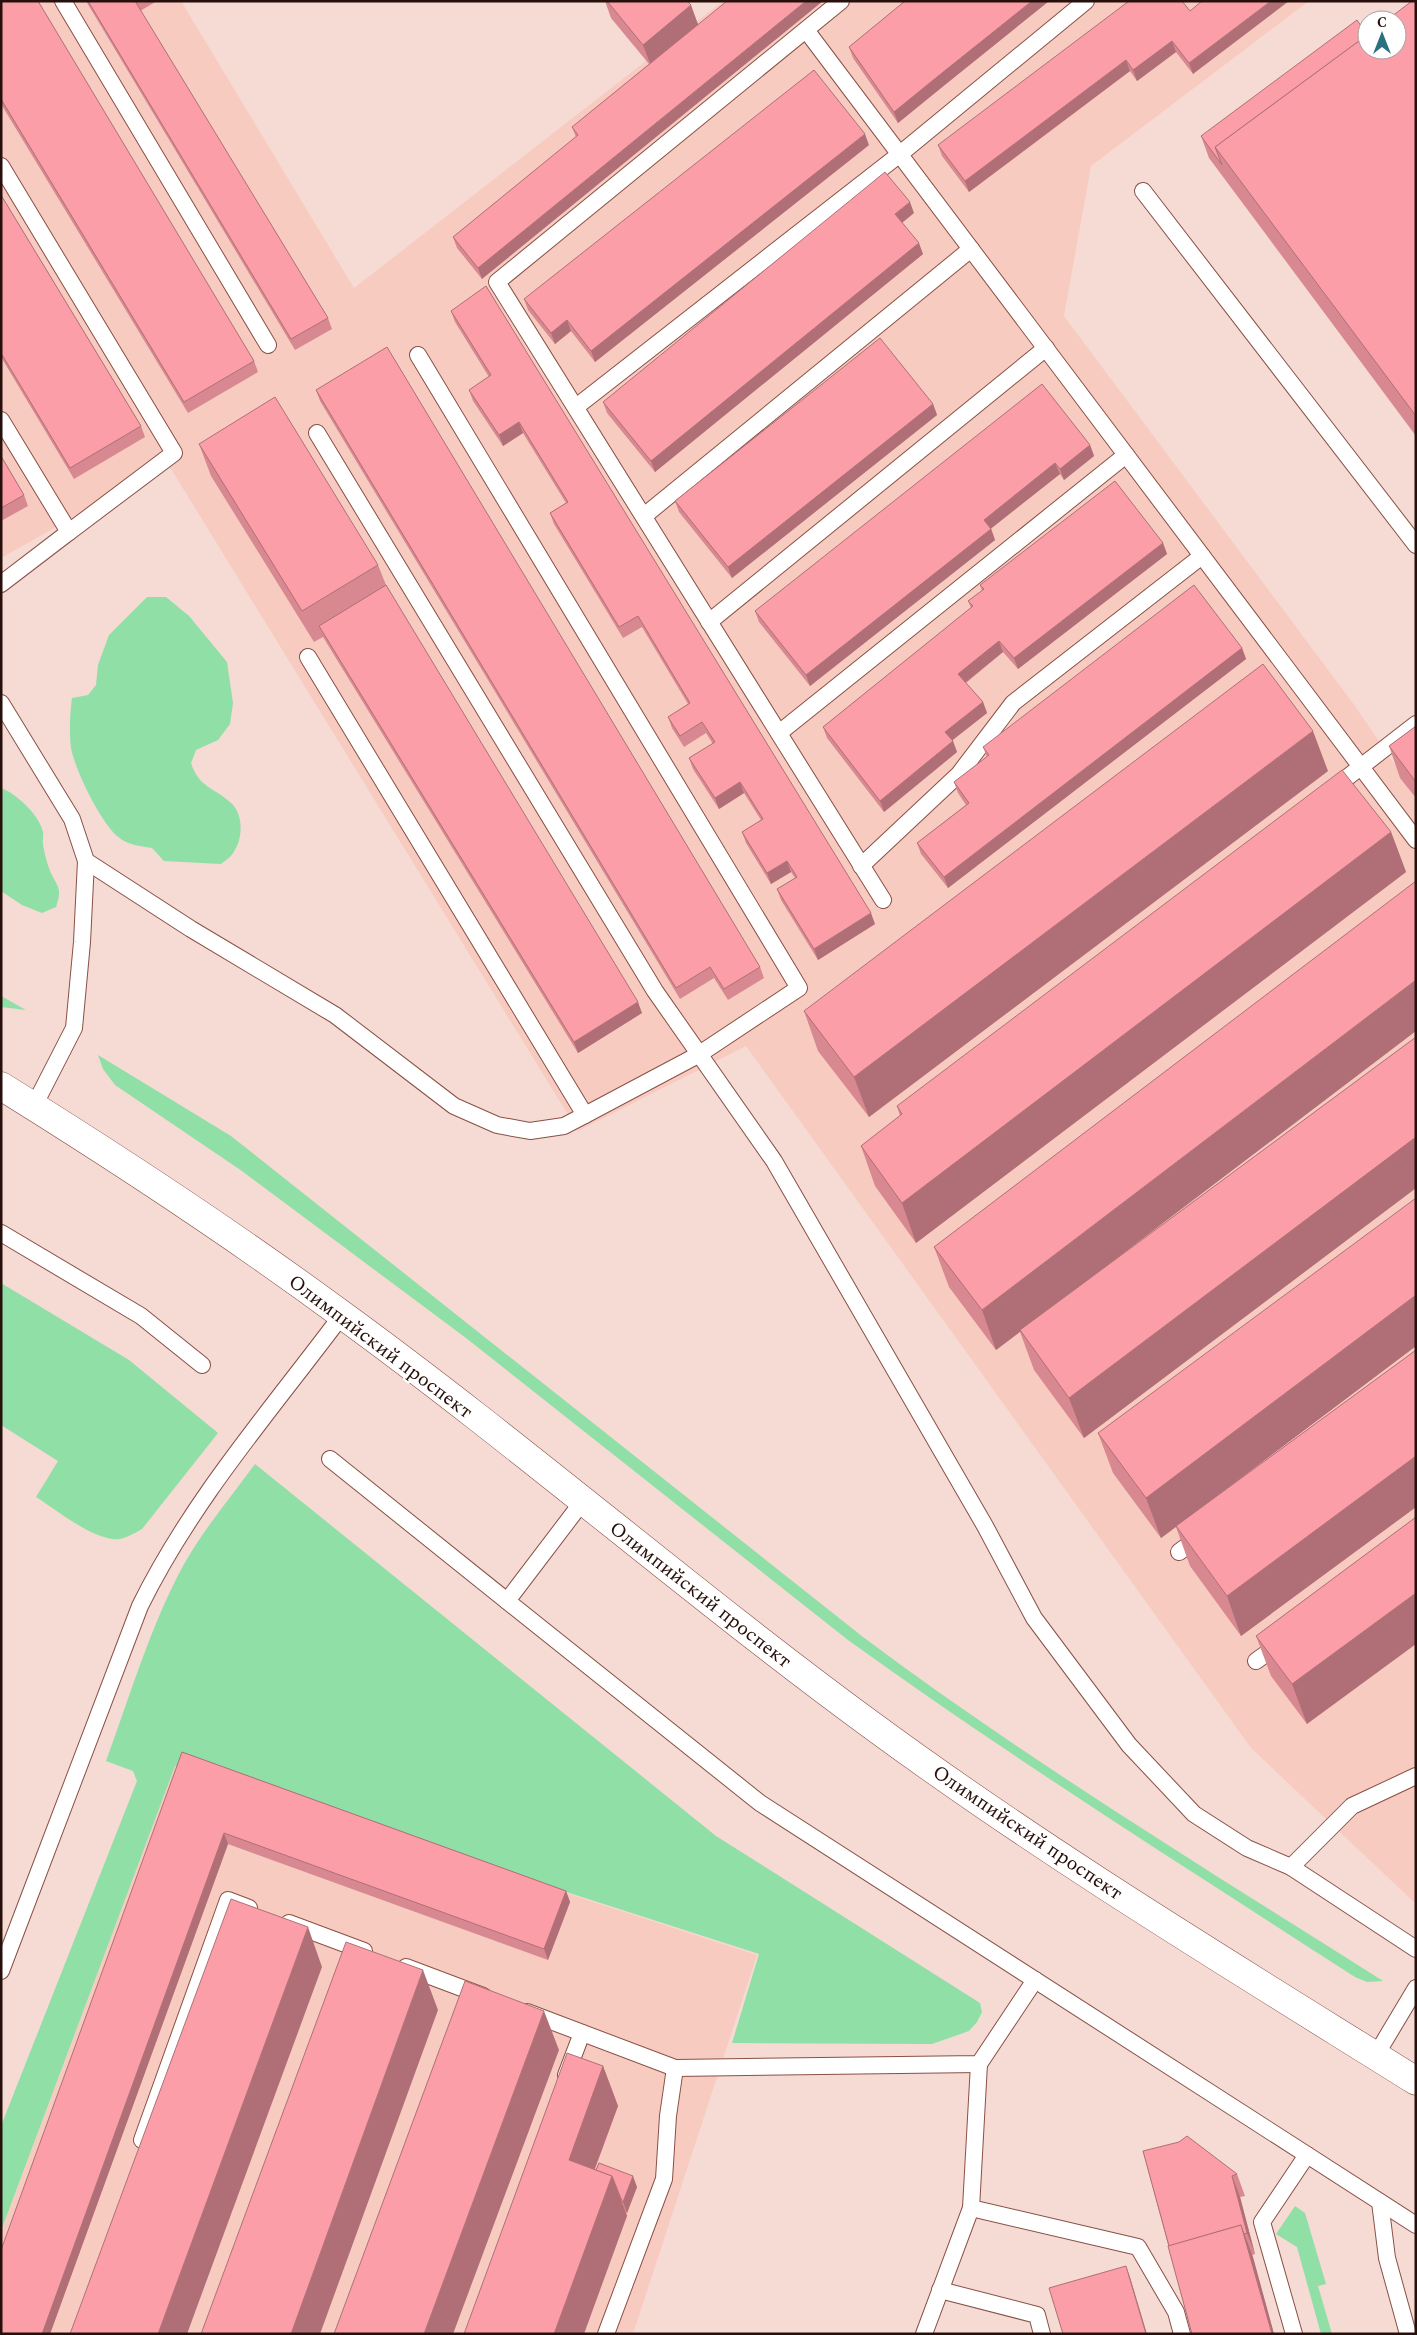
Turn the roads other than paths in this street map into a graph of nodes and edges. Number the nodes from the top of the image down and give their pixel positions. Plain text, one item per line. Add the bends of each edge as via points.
1 (63, 1) edge
2 (841, 1) edge
3 (1086, 1) edge
4 (806, 30) junction
5 (900, 154) junction
6 (1, 166) edge
7 (1143, 191) dead end
8 (971, 250) junction
9 (268, 345) dead end
10 (1046, 348) junction
11 (418, 355) dead end
12 (576, 407) junction
13 (1, 420) edge
14 (317, 433) dead end
15 (1126, 455) junction
16 (644, 516) junction
17 (69, 532) junction
18 (1416, 545) edge
19 (1202, 556) junction
20 (1, 584) edge
21 (709, 622) junction
22 (308, 658) dead end
23 (1286, 668) junction
24 (1270, 680) edge
25 (1, 704) edge
26 (1416, 724) edge
27 (779, 733) junction
28 (1361, 767) junction
29 (1322, 797) edge
30 (1416, 840) edge
31 (86, 862) junction
32 (861, 866) junction
33 (883, 900) dead end
34 (698, 1055) junction
35 (1, 1086) edge
36 (34, 1106) junction
37 (585, 1115) junction
38 (1, 1233) edge
39 (342, 1315) junction
40 (202, 1365) dead end
41 (330, 1459) dead end
42 (583, 1502) junction
43 (1218, 1522) edge
44 (1179, 1552) edge
45 (507, 1601) junction
46 (1294, 1632) edge
47 (1256, 1661) dead end
48 (1416, 1776) edge
49 (1291, 1866) junction
50 (351, 1946) junction
51 (1416, 1949) edge
52 (377, 1956) edge
53 (395, 1962) edge
54 (344, 1964) edge
55 (1, 1971) edge
56 (1035, 1980) junction
57 (1416, 1988) edge
58 (465, 1989) junction
59 (458, 2008) edge
60 (582, 2033) junction
61 (1376, 2056) junction
62 (979, 2064) junction
63 (676, 2068) junction
64 (1416, 2080) edge
65 (562, 2087) edge
66 (1307, 2155) junction
67 (136, 2158) edge
68 (1380, 2202) junction
69 (971, 2208) junction
70 (1416, 2225) edge
71 (940, 2290) junction
72 (926, 2332) edge
73 (606, 2334) edge
74 (1042, 2334) edge
75 (1182, 2334) edge
76 (1294, 2334) edge
77 (1408, 2334) edge

1 - 9 lane
2 - 4 lane
3 - 5 lane
4 - 5 lane
4 - 12 lane via 498,282
5 - 8 lane
5 - 12 lane
6 - 17 lane via 174,453
7 - 18 lane
8 - 10 lane
8 - 16 lane
10 - 15 lane
10 - 21 lane
11 - 34 lane via 799,988
12 - 16 lane
13 - 17 lane
14 - 34 lane via 655,991
15 - 19 lane
15 - 27 lane
16 - 21 lane
17 - 20 lane
19 - 23 lane
19 - 32 lane via 1013,703 959,774
21 - 27 lane
22 - 37 lane
23 - 24 lane
23 - 28 lane
25 - 31 lane via 72,818
26 - 28 lane
27 - 32 lane
28 - 29 lane
28 - 30 lane
31 - 36 lane via 74,1028
31 - 37 lane via 335,1015 454,1106 497,1125 530,1131 564,1126
32 - 33 lane
34 - 37 lane
34 - 49 lane via 774,1161 985,1526 1034,1618 1129,1745 1194,1814 1247,1848
35 - 36 street, Олимпийский проспект
36 - 39 street, Олимпийский проспект via 205,1217
38 - 40 lane via 142,1316
39 - 42 street, Олимпийский проспект
39 - 55 lane via 185,1525 160,1564 140,1606
41 - 45 lane
42 - 45 lane
42 - 61 street, Олимпийский проспект via 794,1668 944,1777 1117,1892
43 - 44 lane
45 - 56 lane via 760,1803
46 - 47 lane
48 - 49 lane via 1352,1806
49 - 51 lane
50 - 52 lane
50 - 54 lane
50 - 67 lane via 228,1900
53 - 58 lane
56 - 62 lane
56 - 66 lane
57 - 61 lane
58 - 59 lane
58 - 60 lane
60 - 63 lane
60 - 65 lane
61 - 64 street, Олимпийский проспект
62 - 63 lane
62 - 69 lane
63 - 73 lane via 668,2116 664,2179
66 - 68 lane
66 - 76 lane via 1262,2222
68 - 70 lane
68 - 77 lane via 1387,2258
69 - 71 lane
69 - 75 lane via 1138,2247 1176,2312
71 - 72 lane
71 - 74 lane via 1037,2315

